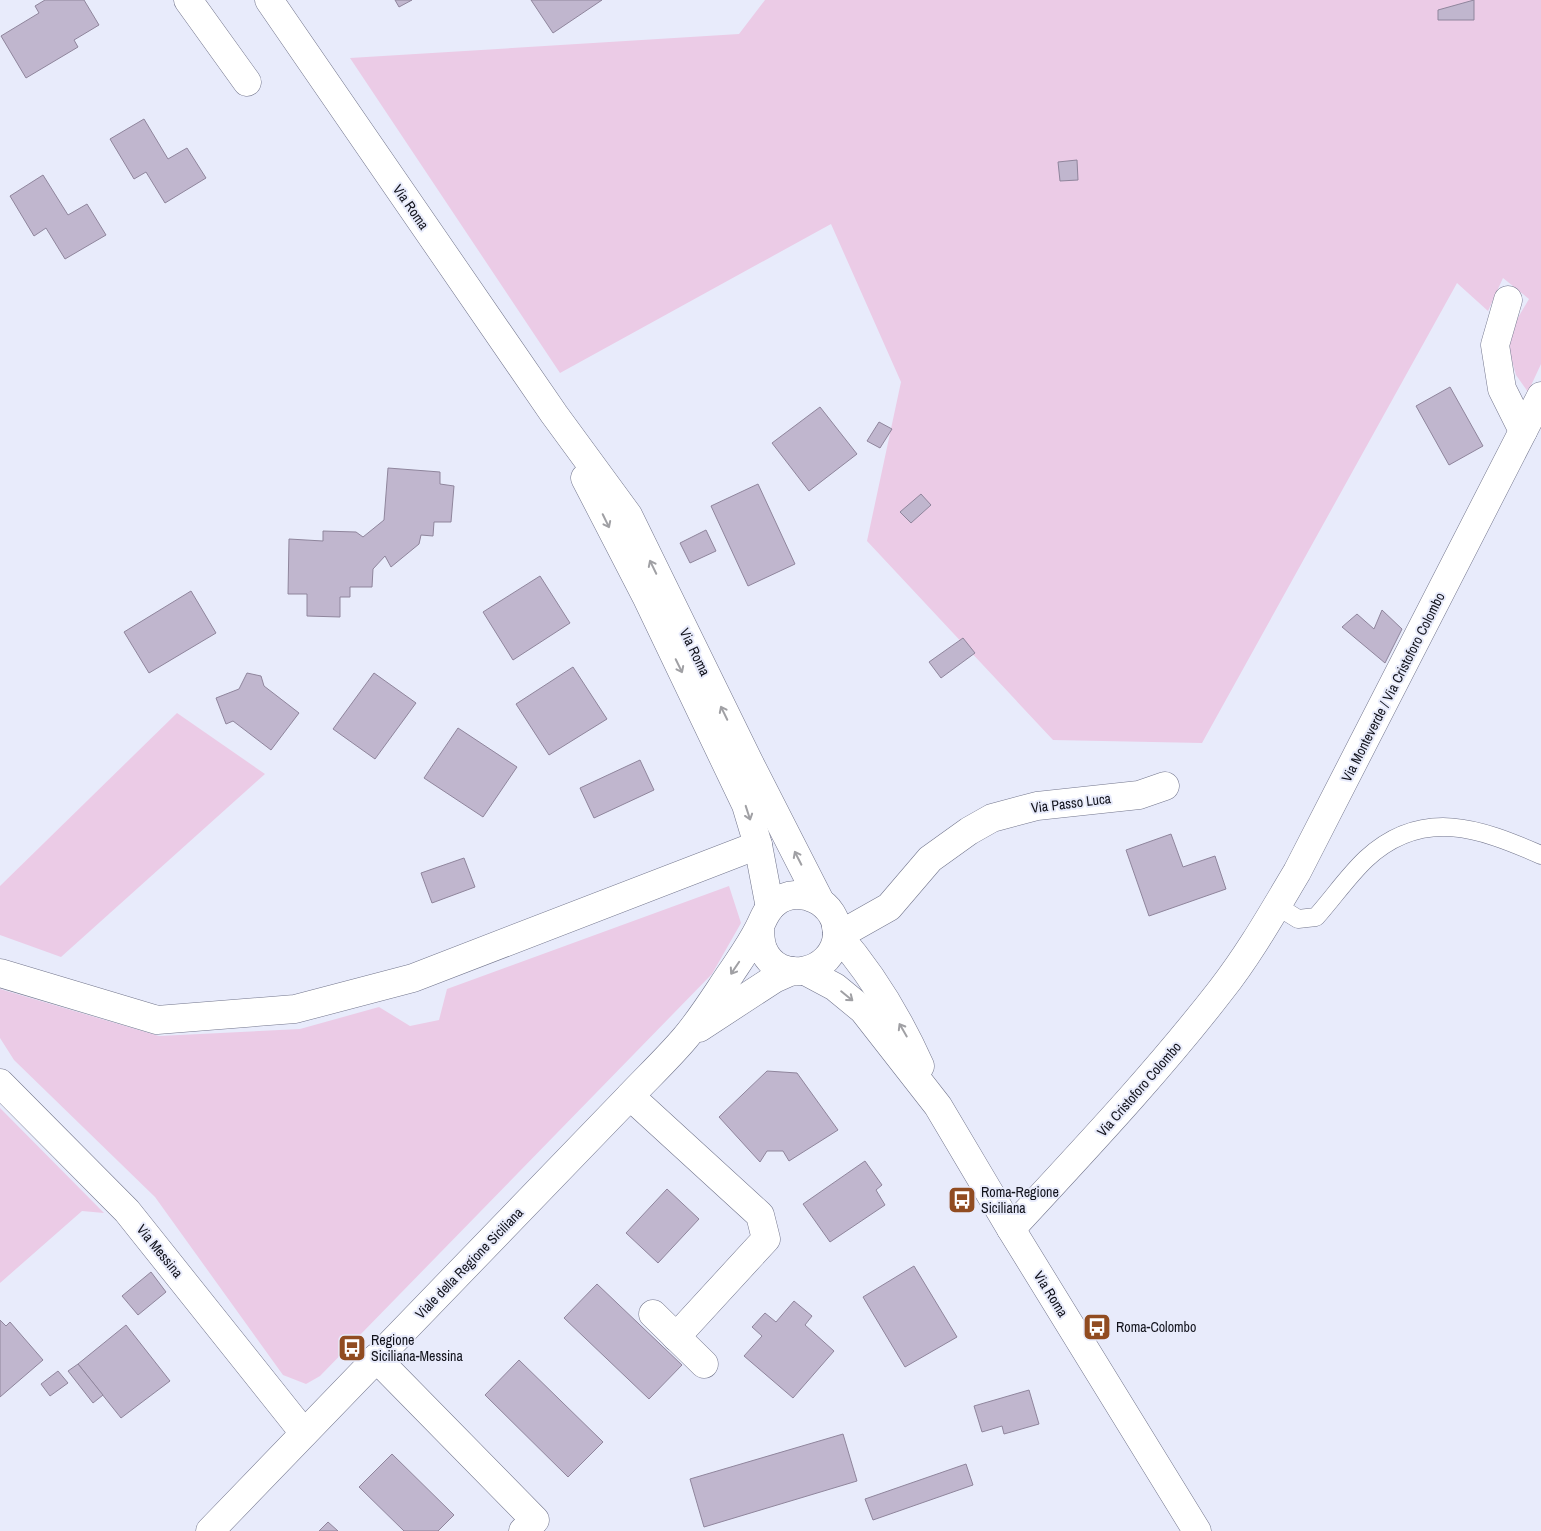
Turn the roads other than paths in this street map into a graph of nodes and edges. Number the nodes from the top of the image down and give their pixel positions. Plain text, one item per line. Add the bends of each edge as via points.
1 (188, 0) edge
2 (269, 0) edge
3 (248, 82) dead end
4 (1508, 300) dead end
5 (1541, 396) edge
6 (554, 414) junction
7 (1523, 431) junction
8 (1165, 786) dead end
9 (758, 845) junction
10 (1541, 855) edge
11 (820, 901) junction
12 (1277, 906) junction
13 (765, 917) junction
14 (837, 931) junction
15 (1256, 940) joint
16 (799, 971) junction
17 (0, 973) edge
18 (686, 1037) junction
19 (0, 1083) edge
20 (630, 1096) junction
21 (938, 1106) junction
22 (1011, 1229) junction
23 (653, 1314) dead end
24 (676, 1336) junction
25 (376, 1358) junction
26 (704, 1364) dead end
27 (304, 1433) junction
28 (210, 1531) edge
29 (523, 1531) edge
30 (1197, 1531) edge

1 - 3 street
2 - 6 street, Via Roma
4 - 7 street via 1495,345 1502,389
5 - 7 street, Via Monteverde / Via Cristoforo Colombo
6 -> 9 street, Via Roma via 742,796
11 -> 6 street, Via Roma via 628,515
7 - 12 street, Via Monteverde / Via Cristoforo Colombo via 1298,872
8 - 14 street, Via Passo Luca via 1139,795 1037,806 992,818 930,859 889,907 850,929
9 - 13 street, Via Roma
9 - 17 street via 413,978 295,1009 157,1020
10 - 12 lane via 1478,830 1441,827 1414,830 1390,841 1366,859 1316,917 1298,919
11 - 13 street via 812,897 784,897
11 - 14 street via 834,917
12 - 15 street, Via Monteverde / Via Cristoforo Colombo
13 - 16 street via 760,938 767,955 780,967
13 -> 18 street via 744,955
14 - 16 street via 828,958 818,966
21 -> 14 street via 906,1034 859,959
15 - 22 street, Via Cristoforo Colombo via 1222,989 1158,1068
16 - 18 street via 774,979
16 -> 21 street via 835,987 864,1010
18 - 20 street, Viale della Regione Siciliana
19 - 27 street, Via Messina via 127,1211
20 - 24 street via 760,1215 766,1240
20 - 25 street, Viale della Regione Siciliana
21 - 22 street, Via Roma
22 - 30 street, Via Roma
23 - 24 street
24 - 26 street
25 - 27 street, Viale della Regione Siciliana
25 - 29 street via 535,1520
27 - 28 street, Viale della Regione Siciliana

